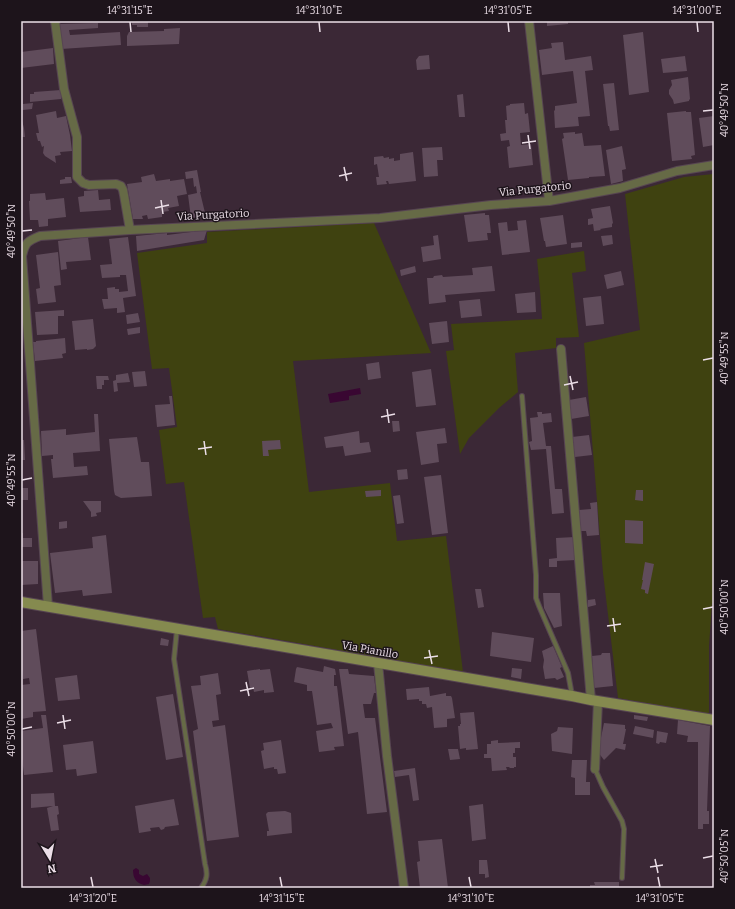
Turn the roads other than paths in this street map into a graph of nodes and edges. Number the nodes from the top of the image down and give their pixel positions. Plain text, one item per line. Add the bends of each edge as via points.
1 (55, 21) edge
2 (530, 21) edge
3 (714, 165) edge
4 (549, 201) junction
5 (130, 230) junction
6 (561, 349) dead end
7 (522, 396) dead end
8 (21, 602) edge
9 (48, 606) junction
10 (177, 628) junction
11 (378, 663) junction
12 (572, 696) junction
13 (595, 701) junction
14 (714, 720) edge
15 (595, 769) joint
16 (622, 878) dead end
17 (201, 888) edge
18 (404, 888) edge

1 - 5 street via 64,89 76,137 78,177 89,185 120,186 123,190
2 - 4 street
3 - 4 street, Via Purgatorio via 677,171 620,188
4 - 5 street, Via Purgatorio via 380,218
5 - 9 street, Via Purgatorio via 40,236 28,241 22,256
6 - 13 street
7 - 12 lane via 536,598 568,673
8 - 9 street, Via Pianillo
9 - 10 street, Via Pianillo
10 - 11 street, Via Pianillo
10 - 17 lane via 174,659 207,871
11 - 12 street, Via Pianillo
11 - 18 street
12 - 13 street, Via Pianillo
13 - 14 street, Via Pianillo
13 - 15 street
15 - 16 lane via 624,829

